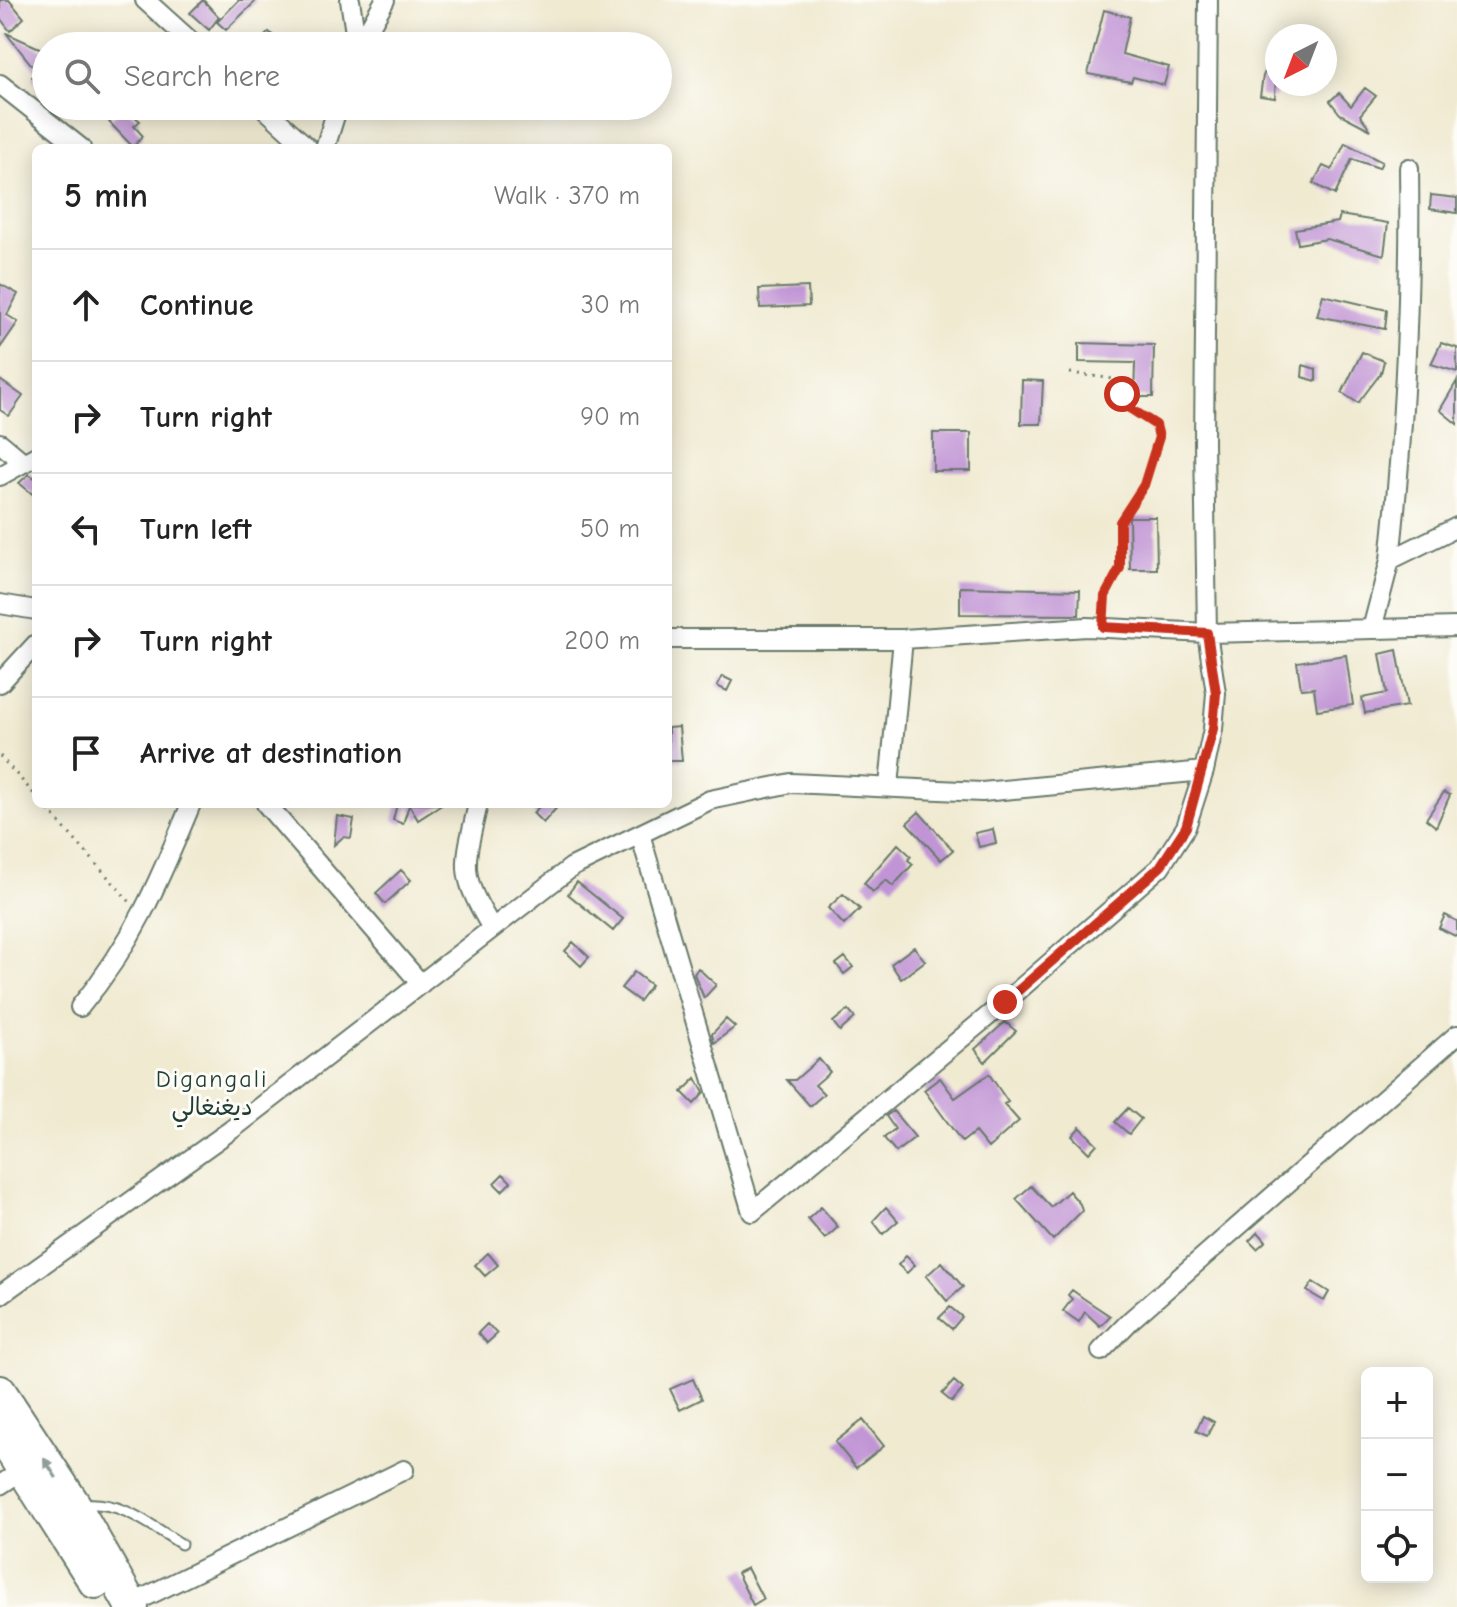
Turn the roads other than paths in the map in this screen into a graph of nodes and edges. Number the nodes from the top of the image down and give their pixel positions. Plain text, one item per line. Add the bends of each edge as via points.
1 (145, 0) edge
2 (350, 0) edge
3 (385, 0) edge
4 (1208, 0) edge
5 (180, 32) edge
6 (356, 32) edge
7 (366, 32) edge
8 (0, 84) edge
9 (32, 109) edge
10 (46, 120) edge
11 (277, 120) edge
12 (334, 120) edge
13 (76, 144) edge
14 (304, 144) edge
15 (326, 144) edge
16 (1409, 168) dead end
17 (0, 443) edge
18 (30, 460) edge
19 (0, 476) edge
20 (1457, 527) edge
21 (1390, 560) junction
22 (0, 604) edge
23 (32, 609) edge
24 (1457, 627) edge
25 (1372, 629) junction
26 (1207, 633) junction
27 (672, 639) edge
28 (903, 639) junction
29 (32, 648) edge
30 (0, 683) edge
31 (1204, 771) junction
32 (889, 786) junction
33 (189, 808) edge
34 (269, 808) edge
35 (477, 808) edge
36 (640, 834) junction
37 (492, 928) junction
38 (421, 984) junction
39 (80, 1007) dead end
40 (1457, 1035) edge
41 (0, 1295) edge
42 (1101, 1351) dead end
43 (0, 1392) edge
44 (0, 1433) edge
45 (404, 1470) dead end
46 (11, 1477) edge
47 (75, 1506) junction
48 (181, 1544) dead end
49 (124, 1606) edge

1 - 5 street
2 - 6 street
3 - 7 street
4 - 26 street
8 - 9 street
10 - 13 street
11 - 14 street
12 - 15 street
16 - 21 street via 1411,301
17 - 18 street
18 - 19 street
20 - 21 street
21 - 25 street
22 - 23 street
24 - 25 street
25 - 26 street
26 - 28 street via 1103,627
26 - 31 street via 1216,693
27 - 28 street
28 - 32 street
29 - 30 street
31 - 32 street via 982,792
31 - 36 street via 1186,827 1160,867 752,1212
32 - 36 street via 791,783 710,800
33 - 39 street via 143,917
34 - 38 street
35 - 37 street via 466,857 469,889
36 - 37 street via 572,867
37 - 38 street
38 - 41 street via 231,1130
40 - 42 street
47 -> 43 highway
44 - 46 highway
45 - 49 street
46 - 49 highway
47 - 48 lane via 100,1502 135,1515
47 - 49 highway

